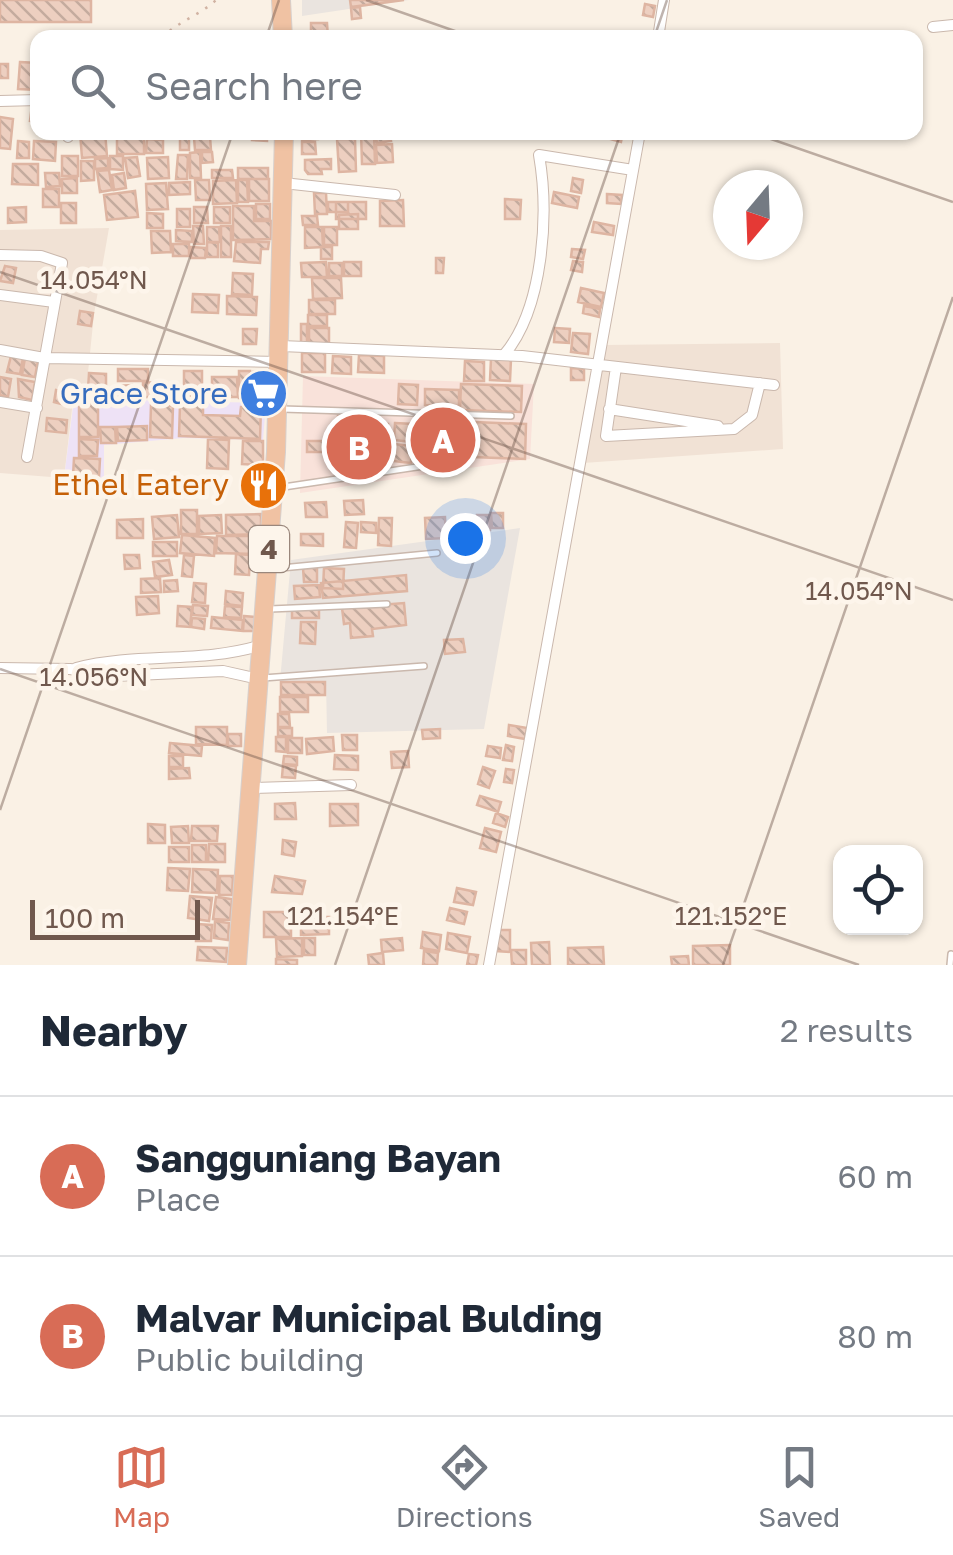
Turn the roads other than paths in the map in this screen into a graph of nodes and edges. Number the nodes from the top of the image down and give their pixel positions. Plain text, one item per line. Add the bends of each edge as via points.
1 (282, 0) edge
2 (664, 0) edge
3 (953, 25) edge
4 (933, 27) dead end
5 (283, 30) edge
6 (659, 30) edge
7 (30, 100) edge
8 (0, 102) edge
9 (284, 140) edge
10 (639, 140) edge
11 (633, 170) junction
12 (284, 183) junction
13 (395, 195) dead end
14 (0, 255) edge
15 (0, 295) edge
16 (54, 302) junction
17 (0, 350) edge
18 (281, 354) junction
19 (504, 356) junction
20 (44, 358) junction
21 (598, 365) junction
22 (616, 367) junction
23 (760, 384) junction
24 (774, 385) dead end
25 (0, 402) edge
26 (37, 408) junction
27 (278, 408) junction
28 (609, 409) junction
29 (449, 416) junction
30 (511, 416) dead end
31 (734, 428) junction
32 (26, 457) dead end
33 (274, 488) junction
34 (437, 553) dead end
35 (268, 569) junction
36 (387, 604) dead end
37 (265, 609) junction
38 (262, 644) junction
39 (114, 658) junction
40 (424, 666) dead end
41 (0, 668) edge
42 (70, 669) junction
43 (114, 676) junction
44 (260, 678) junction
45 (351, 785) dead end
46 (252, 788) junction
47 (951, 954) edge
48 (237, 965) edge
49 (489, 965) edge
50 (950, 965) edge

1 - 5 highway
2 - 6 street
3 - 4 street
7 - 8 street
9 - 12 highway, 4
10 - 11 street
11 - 19 street via 539,155 546,192 542,241 525,319
11 - 21 street
12 - 13 street
12 - 18 highway, 4
14 - 16 street via 58,258
15 - 16 street
16 - 20 street
17 - 20 street
18 - 19 street
18 - 20 street
18 - 27 highway, 4
19 - 21 street
20 - 26 street
21 - 22 street
21 - 49 street
22 - 23 street
22 - 28 street
23 - 24 street
23 - 31 street via 752,415
25 - 26 street
26 - 32 street
27 - 29 lane
27 - 33 highway, 4
28 - 31 street
28 - 31 street via 606,436
29 - 30 lane
29 - 33 lane via 458,422 462,441 450,462
33 - 35 highway, 4
34 - 35 lane
35 - 37 highway, 4
36 - 37 lane
37 - 38 highway, 4
38 - 39 street via 226,656
38 - 44 highway, 4
39 - 42 street
39 - 43 street
40 - 44 lane
41 - 42 street
42 - 43 street
43 - 44 street via 223,672
44 - 46 highway, 4
45 - 46 street
46 - 48 highway, 4
47 - 50 lane

